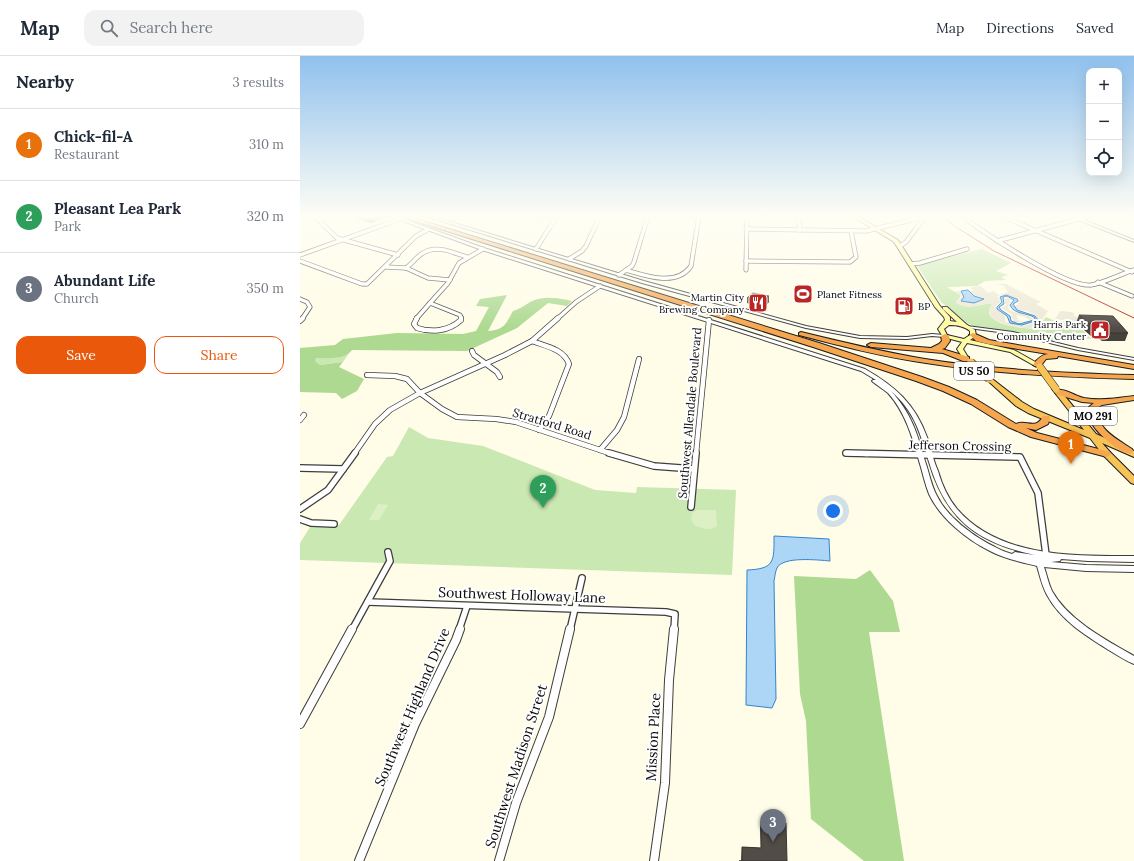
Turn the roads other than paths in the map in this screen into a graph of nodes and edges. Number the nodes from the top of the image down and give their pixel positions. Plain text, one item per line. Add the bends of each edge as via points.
1 (393, 254) edge
2 (422, 254) edge
3 (455, 254) edge
4 (474, 254) edge
5 (497, 254) edge
6 (517, 254) edge
7 (537, 254) edge
8 (549, 254) edge
9 (578, 254) edge
10 (637, 254) edge
11 (693, 254) edge
12 (746, 254) edge
13 (855, 254) edge
14 (905, 254) edge
15 (953, 254) edge
16 (1020, 254) edge
17 (1091, 254) edge
18 (398, 255) joint
19 (467, 257) junction
20 (569, 259) junction
21 (300, 261) edge
22 (746, 261) junction
23 (911, 264) junction
24 (386, 267) junction
25 (406, 268) junction
26 (626, 270) junction
27 (746, 270) dead end
28 (1133, 271) edge
29 (620, 275) junction
30 (450, 280) junction
31 (1098, 282) junction
32 (600, 286) junction
33 (1132, 296) dead end
34 (300, 299) edge
35 (430, 303) junction
36 (938, 304) junction
37 (709, 320) junction
38 (300, 321) edge
39 (944, 326) junction
40 (967, 326) junction
41 (799, 334) junction
42 (973, 334) junction
43 (944, 336) junction
44 (896, 338) junction
45 (1034, 339) junction
46 (532, 341) junction
47 (966, 341) junction
48 (816, 345) junction
49 (929, 350) junction
50 (472, 352) dead end
51 (1070, 356) junction
52 (639, 359) dead end
53 (1134, 359) edge
54 (968, 360) junction
55 (486, 364) junction
56 (1039, 366) junction
57 (1134, 367) edge
58 (367, 375) dead end
59 (500, 377) dead end
60 (1134, 377) edge
61 (1134, 381) edge
62 (1058, 390) junction
63 (420, 393) junction
64 (1134, 398) edge
65 (1114, 400) junction
66 (903, 403) junction
67 (304, 415) dead end
68 (998, 417) junction
69 (1046, 418) junction
70 (300, 420) edge
71 (539, 430) junction
72 (1094, 437) junction
73 (600, 450) junction
74 (846, 453) dead end
75 (1132, 453) edge
76 (1108, 454) junction
77 (921, 455) junction
78 (930, 455) junction
79 (300, 468) edge
80 (343, 469) junction
81 (694, 469) junction
82 (1134, 481) edge
83 (692, 507) dead end
84 (300, 509) edge
85 (300, 519) edge
86 (334, 524) dead end
87 (388, 552) dead end
88 (1000, 553) junction
89 (1046, 555) junction
90 (1069, 557) junction
91 (1134, 559) edge
92 (1040, 565) junction
93 (1134, 569) edge
94 (582, 578) dead end
95 (368, 602) junction
96 (467, 606) junction
97 (573, 609) junction
98 (675, 614) joint
99 (1134, 660) edge
100 (300, 724) edge
101 (360, 861) edge
102 (499, 861) edge
103 (654, 861) edge

1 - 18 street
2 - 25 street
3 - 19 street
4 - 19 street
5 - 32 street
6 - 48 highway, US 50
7 - 41 highway, US 50
8 - 20 street
9 - 20 street
10 - 26 street via 634,262
11 - 26 street via 687,273 673,278 658,279
12 - 22 street
13 - 22 street via 856,257 850,262
14 - 23 main road
15 - 23 street
16 - 31 street via 1084,285
17 - 28 street
18 - 24 street
19 - 30 street via 455,269
20 - 29 street
21 - 24 street via 362,284 368,284
22 - 27 street
23 - 36 main road
24 - 25 street
25 - 30 street via 428,278
26 - 29 street
28 - 31 street
29 - 44 street via 813,329 860,337
30 - 35 street
31 - 33 street
32 - 37 street
32 - 46 street via 576,302
34 - 38 street via 307,302 310,307
35 - 35 street via 415,320 417,328 442,329 454,326 461,320 460,315
36 - 39 main road via 947,316 948,320
36 - 40 main road
37 - 66 street via 844,364 877,382
37 - 81 street, Southwest Allendale Boulevard
39 - 40 main road via 956,323
39 - 43 main road via 941,331
39 - 44 street via 924,334
40 - 42 main road
40 - 45 street
41 - 49 highway via 863,345
41 - 60 highway, US 50 via 938,363 1049,374
42 - 45 street via 991,332
42 - 47 main road
42 - 51 highway via 988,342
43 - 44 street
43 - 47 main road
43 - 49 highway via 944,345
45 - 53 street
46 - 55 street
46 - 71 street via 560,352 568,361 549,416
47 - 54 main road via 960,349
47 - 56 main road via 1012,351
48 - 61 highway, US 50 via 992,374 1051,379
48 - 68 highway via 946,389
49 - 54 highway via 949,352
50 - 55 street
51 - 56 highway via 1050,356 1041,359
51 - 57 highway
52 - 73 street via 624,417
54 - 69 highway, bridge via 1019,404
55 - 59 street
55 - 63 street
56 - 62 highway, MO 291, bridge
58 - 63 street, Stratford Road via 407,379
62 - 65 highway, MO 291 via 1082,400
62 - 72 highway, MO 291
63 - 71 street, Stratford Road via 457,417 516,422
63 - 80 street via 399,403 381,417
64 - 65 highway, MO 291
65 - 75 highway, MO 291 via 1094,407 1093,418 1108,435
66 - 77 street
66 - 78 street via 918,421
67 - 70 street
68 - 69 highway via 1017,425 1033,427 1043,424
68 - 76 highway via 1021,430 1045,439
69 - 72 highway
71 - 73 street, Stratford Road
72 - 75 highway
72 - 76 highway, MO 291
73 - 81 street, Stratford Road via 654,466
74 - 77 street, Jefferson Crossing
76 - 82 highway, MO 291
77 - 78 street, Jefferson Crossing
77 - 88 street via 930,489 942,508 971,537
78 - 89 street via 934,471 947,499 966,522 999,541 1022,550
78 - 89 street, Jefferson Crossing via 1020,457 1038,493
79 - 80 street
80 - 84 street via 328,490
81 - 83 street, Southwest Allendale Boulevard
85 - 86 street via 311,523
87 - 95 street via 390,561
88 - 89 street via 1034,558
88 - 92 street
89 - 90 street
90 - 91 street
90 - 92 street via 1047,560
92 - 93 street
92 - 99 street via 1050,594 1065,613 1090,633
94 - 97 street, Southwest Madison Street
95 - 96 street, Southwest Holloway Lane
95 - 100 street
96 - 97 street, Southwest Holloway Lane
96 - 101 street, Southwest Highland Drive via 456,640 415,724
97 - 98 street, Southwest Holloway Lane
97 - 102 street, Southwest Madison Street via 549,717 516,803
98 - 103 street, Mission Place via 669,680 665,783

